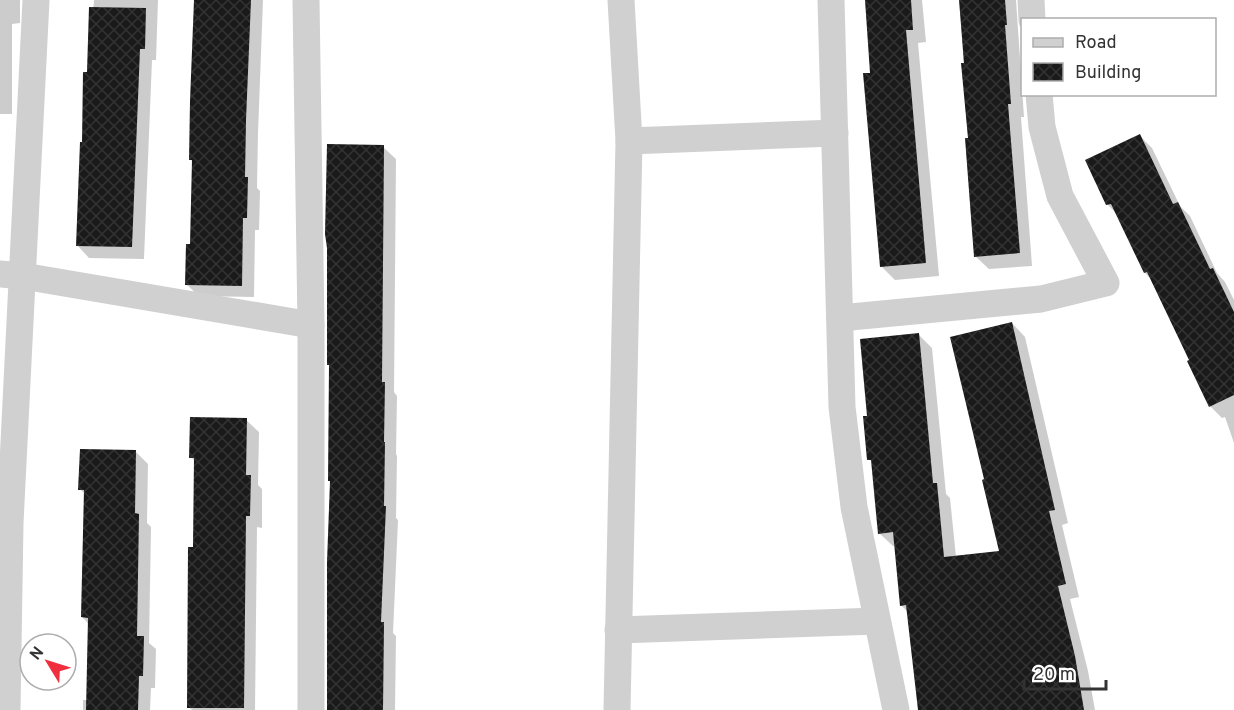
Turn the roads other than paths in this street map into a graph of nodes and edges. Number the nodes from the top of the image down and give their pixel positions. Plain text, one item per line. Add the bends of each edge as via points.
1 (36, 0) edge
2 (306, 0) edge
3 (621, 0) edge
4 (831, 0) edge
5 (1031, 0) edge
6 (1032, 18) edge
7 (1039, 96) edge
8 (835, 133) junction
9 (629, 141) junction
10 (11, 275) edge
11 (840, 318) junction
12 (311, 325) junction
13 (5, 522) edge
14 (877, 621) junction
15 (618, 630) junction
16 (7, 710) edge
17 (311, 710) edge
18 (617, 710) edge
19 (896, 710) edge

1 - 10 street
2 - 12 street
3 - 9 street
4 - 8 street
5 - 6 street
7 - 11 street via 1042,127 1060,196 1106,283 1041,299
8 - 9 street
8 - 11 street
9 - 15 street
10 - 12 street
10 - 13 street
11 - 14 street via 842,407 854,507
12 - 17 street
13 - 16 street
14 - 15 street
14 - 19 street
15 - 18 street

